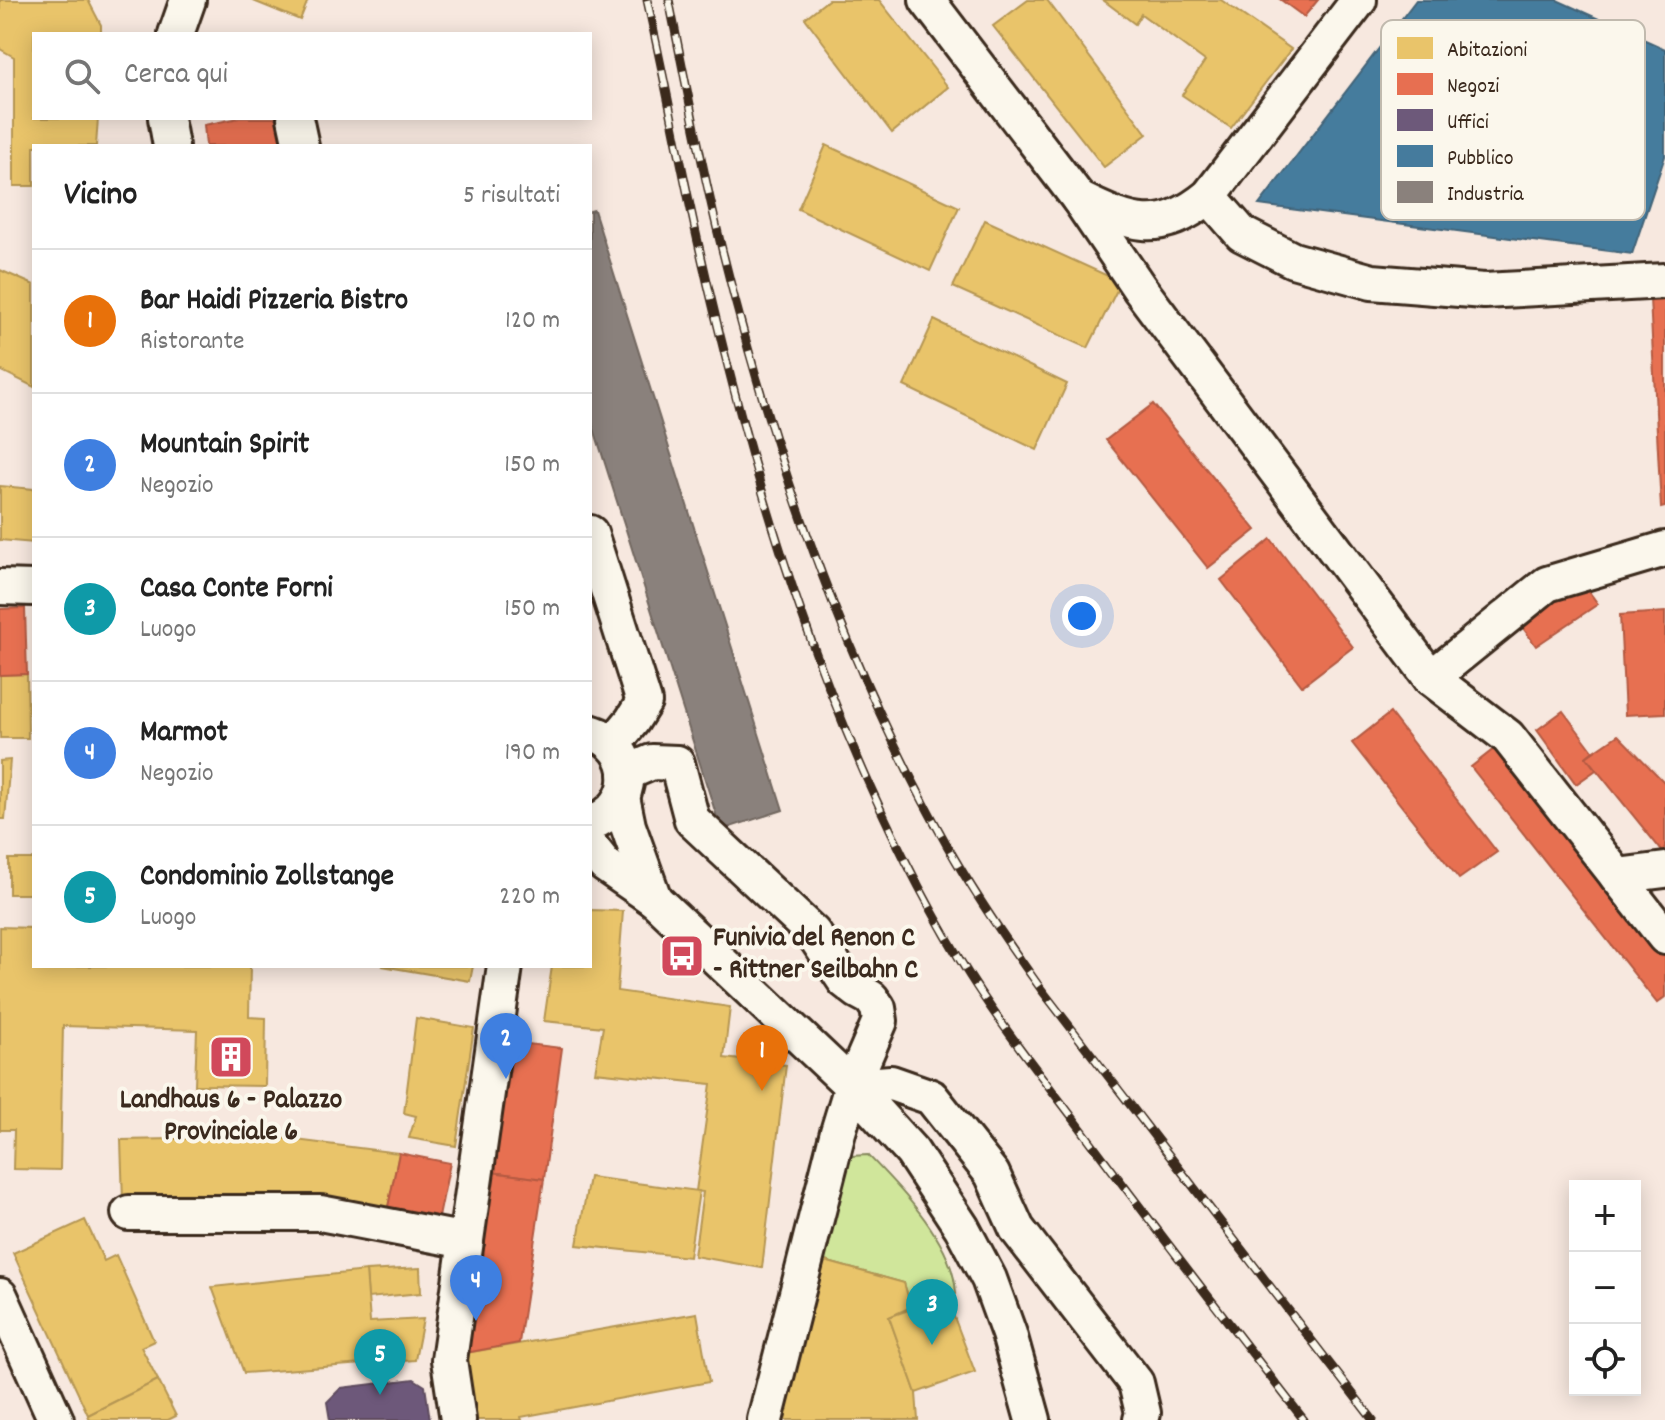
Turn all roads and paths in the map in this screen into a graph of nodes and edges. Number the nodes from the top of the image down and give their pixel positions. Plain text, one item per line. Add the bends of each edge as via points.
1 (188, 0) edge
2 (927, 0) edge
3 (1359, 0) edge
4 (177, 32) edge
5 (166, 120) edge
6 (295, 120) edge
7 (171, 144) edge
8 (301, 144) edge
9 (1209, 196) junction
10 (1079, 199) junction
11 (1662, 272) edge
12 (592, 546) edge
13 (1665, 549) edge
14 (0, 587) edge
15 (32, 588) edge
16 (602, 608) edge
17 (1431, 678) junction
18 (613, 762) edge
19 (592, 822) edge
20 (592, 849) edge
21 (1665, 870) edge
22 (1617, 876) junction
23 (654, 899) junction
24 (1665, 937) edge
25 (505, 968) edge
26 (852, 1086) junction
27 (129, 1213) dead end
28 (466, 1241) junction
29 (0, 1296) edge
30 (56, 1420) edge
31 (458, 1420) edge
32 (765, 1420) edge
33 (1033, 1420) edge
34 (1141, 1420) edge

1 - 4 street
2 - 10 street
3 - 9 street
5 - 7 street
6 - 8 street
9 - 10 street via 1187,214 1162,222 1120,219
9 - 11 street via 1242,234 1255,241 1293,260 1372,282 1484,291
10 - 17 street via 1140,289
12 - 16 street
13 - 17 street via 1547,584
14 - 15 street
16 - 18 street via 644,702
17 - 22 street via 1508,737
18 - 19 street via 614,810
18 - 23 street
18 - 26 street via 677,763 692,820 813,933 845,981 871,998 880,1021
20 - 23 street via 605,865
21 - 22 street
22 - 24 street
23 - 26 street
25 - 28 street
26 - 32 street
26 - 33 street via 912,1152 962,1228 989,1279
26 - 34 street via 891,1083 931,1097 992,1174 1017,1229 1136,1383
27 - 28 street via 320,1213
28 - 31 street via 449,1360
29 - 30 street

